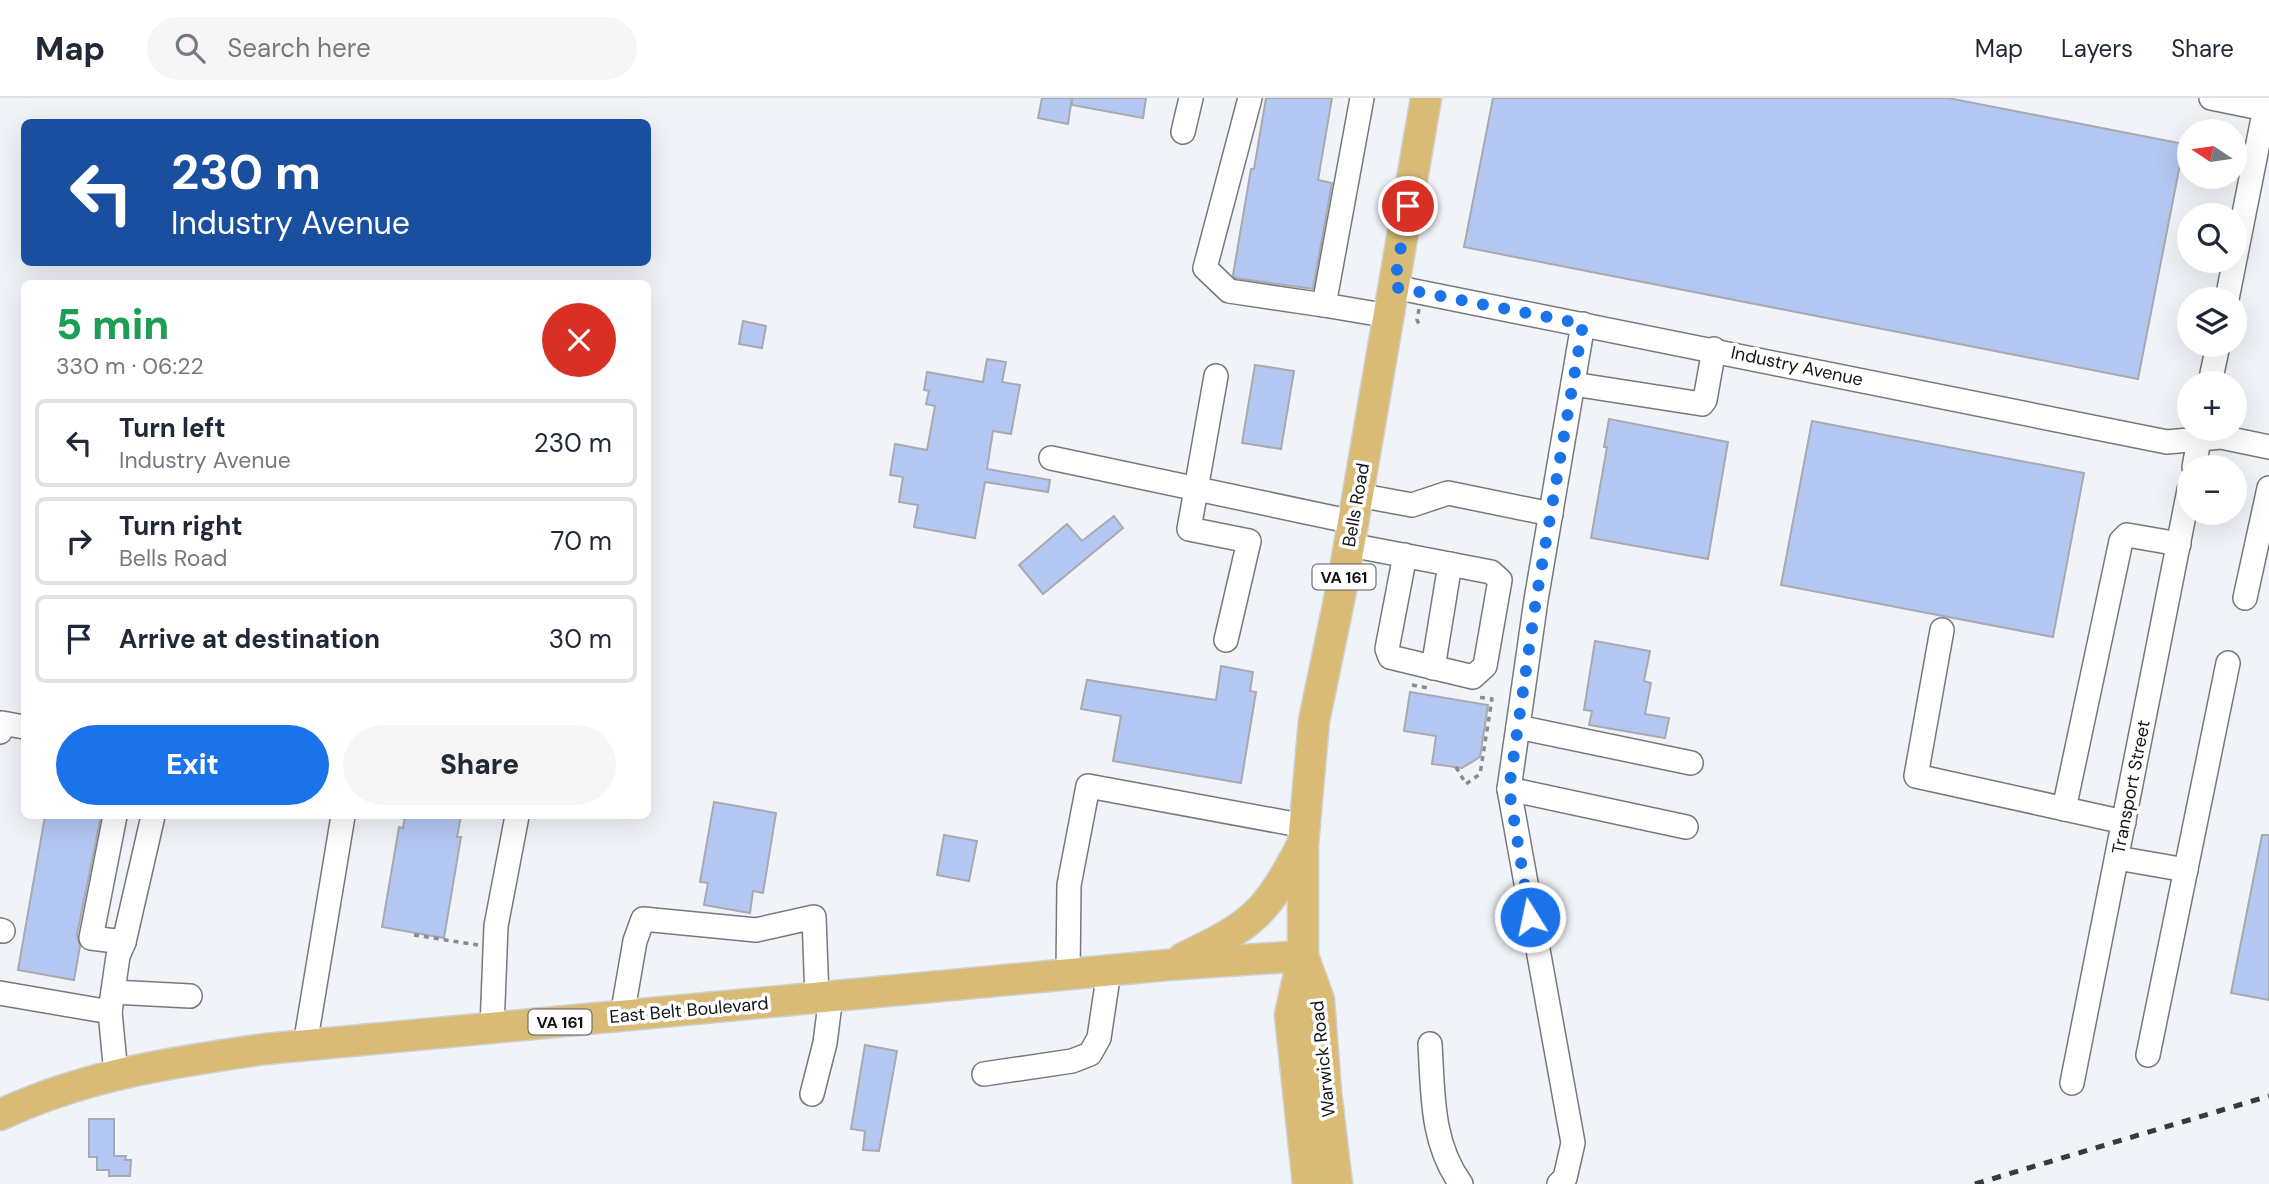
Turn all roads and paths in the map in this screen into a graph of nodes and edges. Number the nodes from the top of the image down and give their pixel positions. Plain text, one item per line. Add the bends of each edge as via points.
1 (1191, 98) edge
2 (1250, 98) edge
3 (1362, 98) edge
4 (1426, 98) edge
5 (2211, 98) edge
6 (2266, 104) edge
7 (1183, 132) dead end
8 (1394, 287) junction
9 (2229, 287) edge
10 (1324, 305) junction
11 (1389, 316) junction
12 (1583, 324) junction
13 (1714, 349) junction
14 (1216, 376) dead end
15 (1573, 384) junction
16 (2177, 439) edge
17 (2240, 441) edge
18 (2269, 447) edge
19 (1051, 458) dead end
20 (1196, 487) junction
21 (2269, 488) edge
22 (1551, 514) junction
23 (1354, 521) junction
24 (2183, 525) edge
25 (2179, 544) junction
26 (1405, 555) junction
27 (1450, 564) junction
28 (2245, 598) dead end
29 (1942, 630) dead end
30 (1226, 640) dead end
31 (2228, 663) dead end
32 (1433, 678) junction
33 (1412, 685) dead end
34 (1467, 695) dead end
35 (1518, 726) junction
36 (1691, 763) dead end
37 (1456, 767) dead end
38 (1509, 789) junction
39 (2064, 809) junction
40 (114, 819) edge
41 (152, 819) edge
42 (343, 819) edge
43 (516, 819) edge
44 (2124, 822) junction
45 (1686, 827) dead end
46 (1304, 835) junction
47 (2117, 858) junction
48 (2186, 870) junction
49 (414, 935) dead end
50 (124, 942) junction
51 (470, 944) dead end
52 (1303, 956) junction
53 (1167, 965) junction
54 (1110, 971) junction
55 (1068, 975) junction
56 (0, 993) edge
57 (190, 996) dead end
58 (824, 997) junction
59 (111, 1002) junction
60 (622, 1016) junction
61 (492, 1028) junction
62 (1430, 1044) dead end
63 (305, 1045) junction
64 (2148, 1055) dead end
65 (116, 1074) junction
66 (984, 1074) dead end
67 (2073, 1083) dead end
68 (812, 1094) dead end
69 (0, 1115) edge
70 (1308, 1184) edge
71 (1338, 1184) edge
72 (1461, 1184) edge
73 (1559, 1184) edge

1 - 7 street
2 - 10 street via 1205,268 1229,291
3 - 10 street
4 - 8 main road, Bells Road / VA 161
5 - 6 street
6 - 9 street
8 - 11 main road, Bells Road / VA 161
8 - 12 street, Industry Avenue
10 - 11 street
11 - 23 main road, Bells Road / VA 161
12 - 13 street, Industry Avenue
12 - 15 street
13 - 15 street via 1702,404
13 - 16 street, Industry Avenue via 2167,442
14 - 20 street
15 - 22 street
17 - 18 street, Industry Avenue
19 - 20 street
20 - 23 street
20 - 30 street via 1189,529 1249,541
21 - 28 street
22 - 23 street via 1448,494
22 - 35 street
23 - 26 street
23 - 46 main road, Bells Road / VA 161 via 1314,721
24 - 25 street, Transport Street
25 - 39 street via 2127,535 2121,541
25 - 44 street, Transport Street
26 - 27 street
26 - 32 street via 1387,649 1390,657
27 - 32 street
27 - 32 street via 1491,572 1500,580 1485,666 1473,677
29 - 39 street via 1916,776
31 - 48 street
32 - 33 path
34 - 37 path via 1492,699 1480,774 1466,784
35 - 36 street
35 - 38 street
38 - 45 street
38 - 73 street via 1573,1143 1565,1178
39 - 44 street
40 - 50 street via 91,938
41 - 50 street
42 - 63 street
43 - 61 street via 496,926
44 - 47 street, Transport Street
46 - 52 main road, Bells Road / VA 161
46 - 53 main road, VA 161 via 1280,887 1248,923
46 - 55 street via 1088,786 1069,885
47 - 48 street
47 - 67 street, Transport Street
48 - 64 street
49 - 51 path
50 - 59 street
52 - 53 main road, East Belt Boulevard / VA 161
52 - 70 main road, Warwick Road via 1290,1015
52 - 71 main road, Warwick Road via 1319,1000
53 - 54 main road, East Belt Boulevard / VA 161
54 - 55 main road, East Belt Boulevard / VA 161
54 - 66 street via 1100,1038 1090,1054 1072,1061
55 - 58 main road, East Belt Boulevard / VA 161
56 - 59 street
57 - 59 street
58 - 60 main road, East Belt Boulevard / VA 161
58 - 60 street via 814,917 756,930 643,919
58 - 68 street via 825,1043
59 - 65 street
60 - 61 main road, East Belt Boulevard / VA 161
61 - 63 main road, East Belt Boulevard / VA 161
62 - 72 street via 1434,1116 1447,1165
63 - 65 main road, East Belt Boulevard / VA 161
65 - 69 main road, East Belt Boulevard / VA 161

